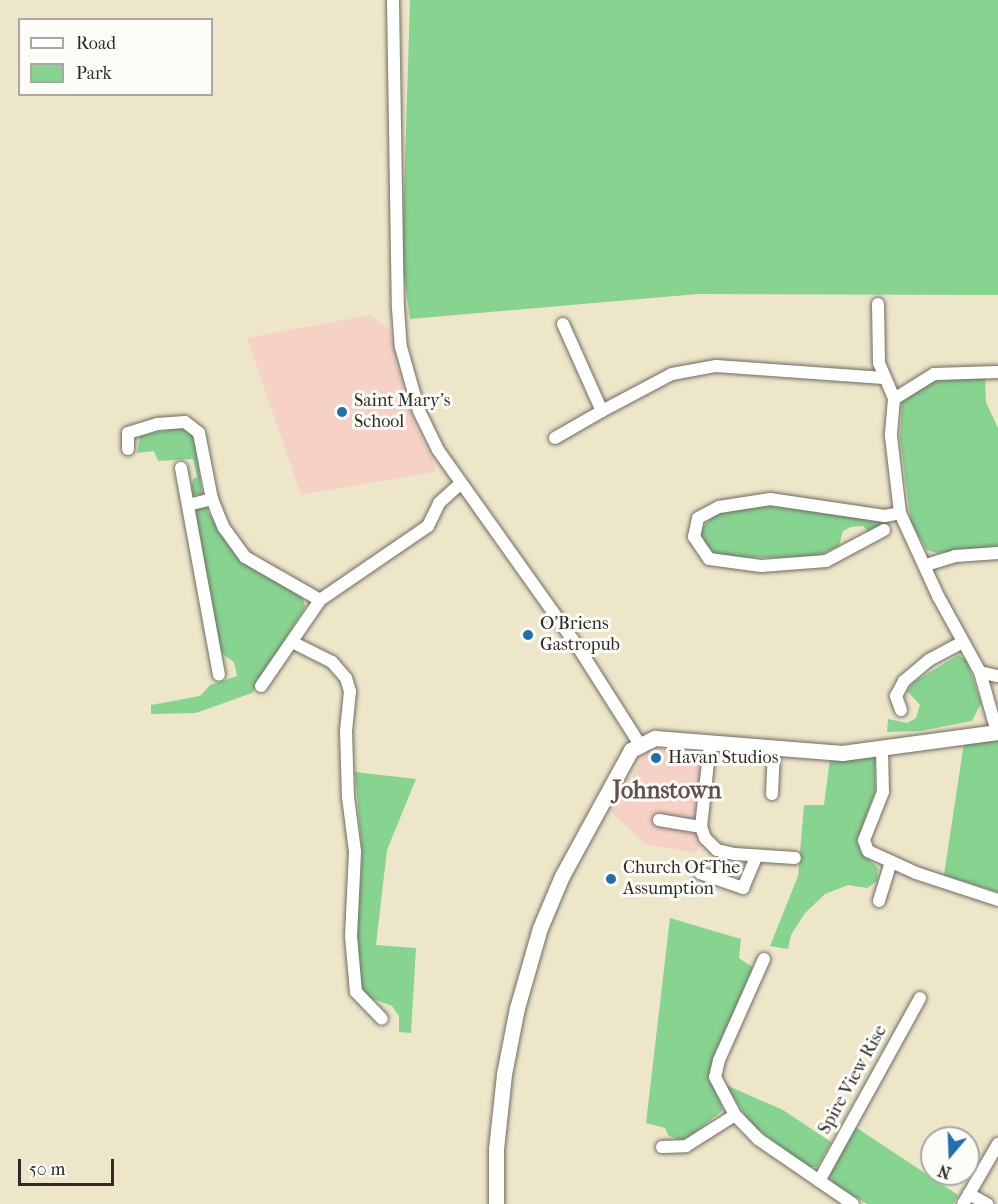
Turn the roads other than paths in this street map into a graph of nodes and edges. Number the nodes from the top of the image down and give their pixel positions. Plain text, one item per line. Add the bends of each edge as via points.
1 (393, 0) edge
2 (878, 304) dead end
3 (563, 324) dead end
4 (998, 372) edge
5 (884, 378) junction
6 (894, 399) junction
7 (602, 411) junction
8 (555, 438) dead end
9 (128, 449) dead end
10 (181, 468) dead end
11 (460, 484) junction
12 (212, 499) junction
13 (188, 505) junction
14 (900, 513) junction
15 (884, 530) dead end
16 (998, 553) edge
17 (926, 565) junction
18 (320, 600) junction
19 (292, 642) junction
20 (963, 642) junction
21 (980, 672) junction
22 (219, 675) dead end
23 (998, 676) edge
24 (261, 686) dead end
25 (901, 710) dead end
26 (998, 732) edge
27 (639, 743) junction
28 (710, 744) junction
29 (882, 749) junction
30 (774, 750) junction
31 (772, 794) dead end
32 (659, 820) dead end
33 (700, 827) junction
34 (756, 857) junction
35 (795, 858) dead end
36 (891, 862) junction
37 (700, 873) dead end
38 (998, 900) edge
39 (879, 901) dead end
40 (764, 959) dead end
41 (920, 998) dead end
42 (382, 1019) dead end
43 (735, 1115) junction
44 (998, 1144) edge
45 (662, 1147) dead end
46 (819, 1181) junction
47 (966, 1199) edge
48 (496, 1204) edge
49 (853, 1204) edge
50 (987, 1204) edge

1 - 11 street via 401,347 419,411
2 - 5 street via 879,363
3 - 7 street
4 - 6 street via 933,374
5 - 6 street
5 - 7 street via 716,366 672,374
6 - 14 street via 891,436
7 - 8 street
9 - 12 street via 128,434 157,424 185,422 199,433
10 - 13 street
11 - 18 street via 439,503 428,526
11 - 27 street via 578,647
12 - 13 street
12 - 18 street via 224,528 245,557
13 - 22 street
14 - 15 street via 885,516 770,499 719,507 698,518 694,537 709,560 761,566 826,561
14 - 17 street
16 - 17 street via 955,556
17 - 20 street
18 - 19 street
19 - 24 street
19 - 42 street via 332,662 346,678 350,691 346,731 355,852 351,936 356,992
20 - 21 street
20 - 25 street via 929,660 904,681 896,696
21 - 23 street
21 - 26 street
26 - 29 street
27 - 28 street via 655,738
27 - 48 street via 623,762 567,866 540,928 517,1008 504,1074 496,1149
28 - 30 street
28 - 33 street
29 - 30 street via 842,753
29 - 36 street via 883,792 864,840 868,851
30 - 31 street
32 - 33 street
33 - 34 street via 717,850
34 - 35 street
34 - 37 street via 743,888
36 - 38 street
36 - 39 street
40 - 43 street via 715,1077
41 - 46 street, Spire View Rise
43 - 45 street via 686,1146
43 - 46 street via 777,1154
44 - 47 street
46 - 49 street
47 - 50 street

